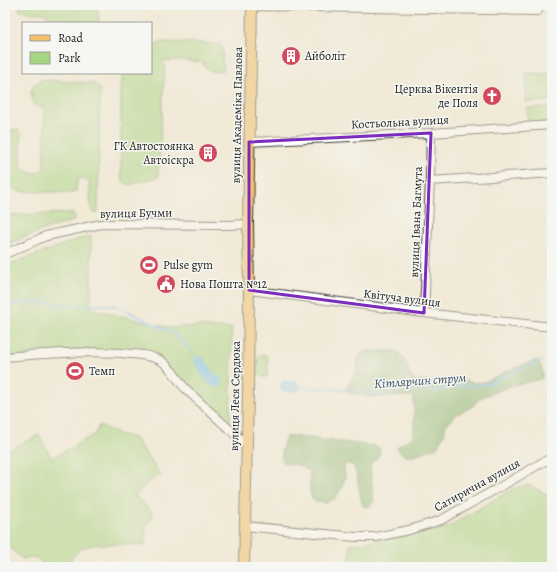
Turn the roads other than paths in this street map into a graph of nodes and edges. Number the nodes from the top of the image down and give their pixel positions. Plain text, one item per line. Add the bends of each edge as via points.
1 (252, 6) edge
2 (538, 11) dead end
3 (552, 125) edge
4 (431, 133) junction
5 (250, 142) junction
6 (552, 173) edge
7 (430, 181) junction
8 (248, 224) junction
9 (5, 254) edge
10 (249, 290) junction
11 (424, 313) junction
12 (552, 327) edge
13 (5, 357) edge
14 (247, 445) junction
15 (552, 458) edge
16 (245, 526) junction
17 (244, 567) edge

1 - 2 street
1 - 5 main road, вулиця Академіка Павлова
3 - 4 street, Костьольна вулиця
4 - 5 street, Костьольна вулиця
4 - 7 street, вулиця Івана Багмута
5 - 8 main road, вулиця Академіка Павлова
6 - 7 street
7 - 11 street, вулиця Івана Багмута
8 - 9 street, вулиця Бучми via 101,224 46,236
8 - 10 main road, вулиця Леся Сердюка
10 - 11 street, Квітуча вулиця
10 - 14 main road, вулиця Леся Сердюка
11 - 12 street, Квітуча вулиця
13 - 14 street via 95,352 134,354 159,360
14 - 16 main road, вулиця Леся Сердюка
15 - 16 street, Сатирична вулиця via 441,520 409,530 376,537 356,537
16 - 17 main road, вулиця Леся Сердюка

